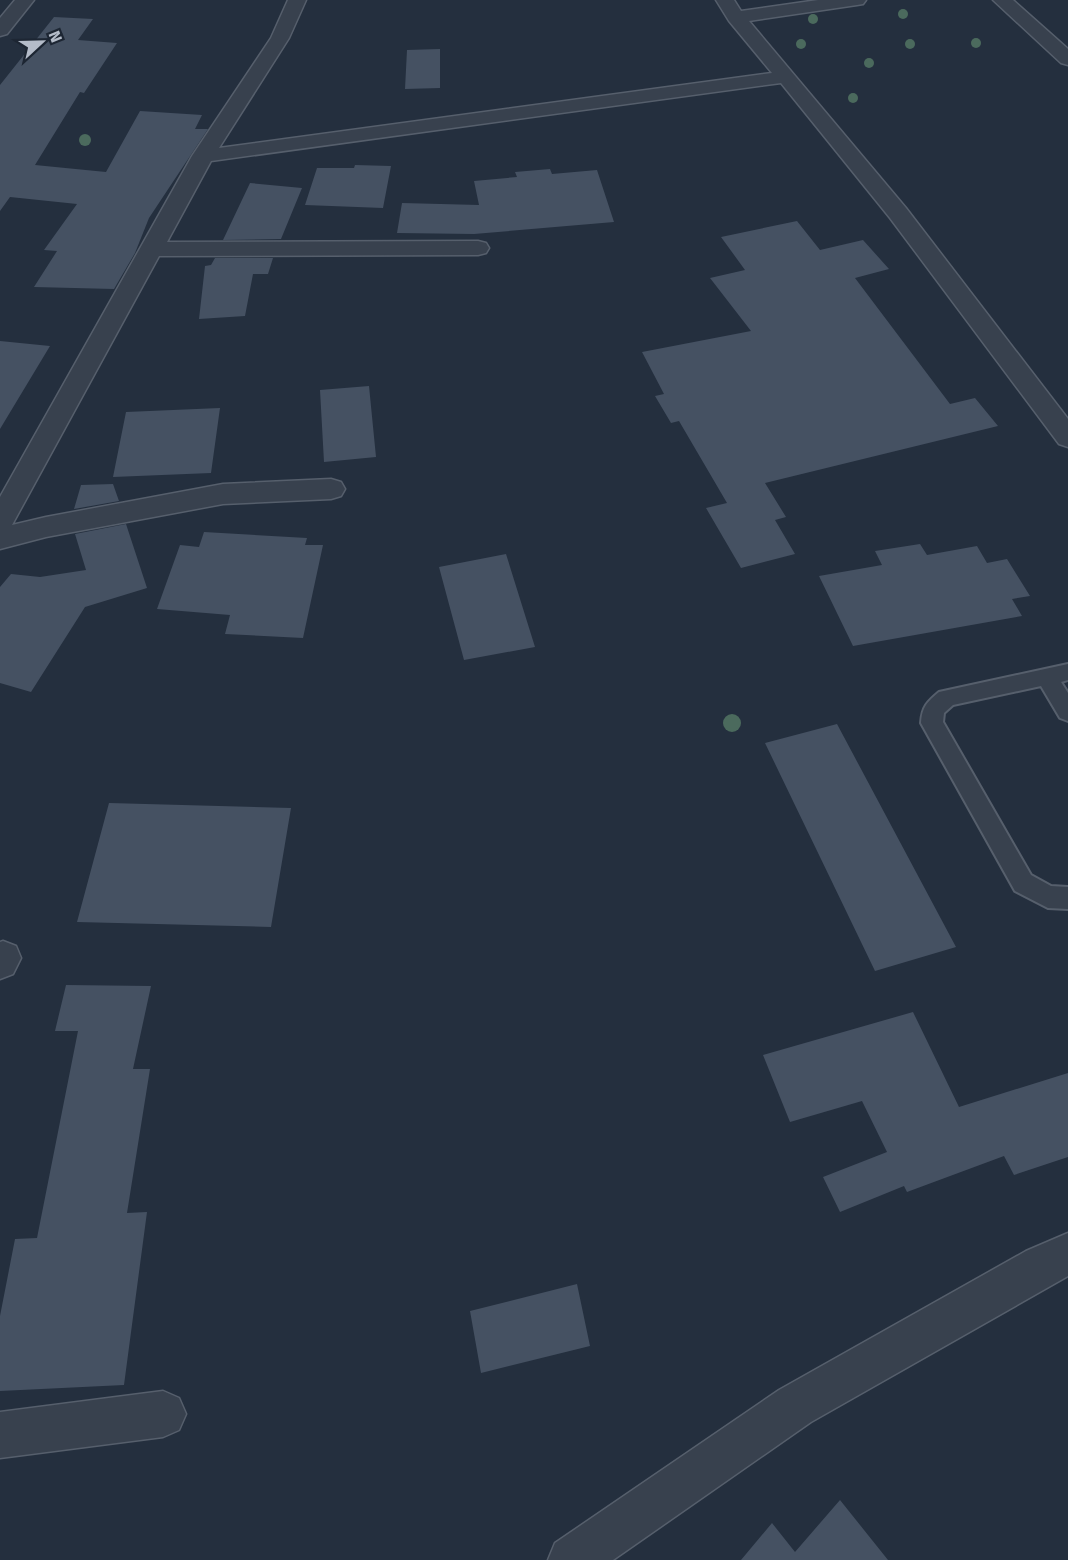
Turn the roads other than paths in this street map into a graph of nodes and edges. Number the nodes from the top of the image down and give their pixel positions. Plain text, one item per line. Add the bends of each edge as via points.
1 (25, 0) edge
2 (297, 0) edge
3 (857, 0) edge
4 (1002, 0) edge
5 (731, 9) edge
6 (0, 30) edge
7 (1068, 59) edge
8 (785, 77) junction
9 (203, 156) junction
10 (478, 248) dead end
11 (151, 249) junction
12 (1068, 438) edge
13 (331, 489) dead end
14 (0, 522) edge
15 (0, 539) edge
16 (1057, 674) edge
17 (1068, 712) edge
18 (1068, 898) edge
19 (1068, 1254) edge
20 (163, 1414) dead end
21 (0, 1435) edge
22 (572, 1560) edge

1 - 6 street
2 - 9 street via 280,38
3 - 5 street
4 - 7 street
5 - 8 street
8 - 9 street
8 - 12 street via 898,213
9 - 11 street
10 - 11 street
11 - 14 street
13 - 15 street via 223,494
16 - 17 lane
16 - 18 lane via 947,698 933,709 932,723 1023,883 1048,897
19 - 22 street via 795,1406
20 - 21 street

